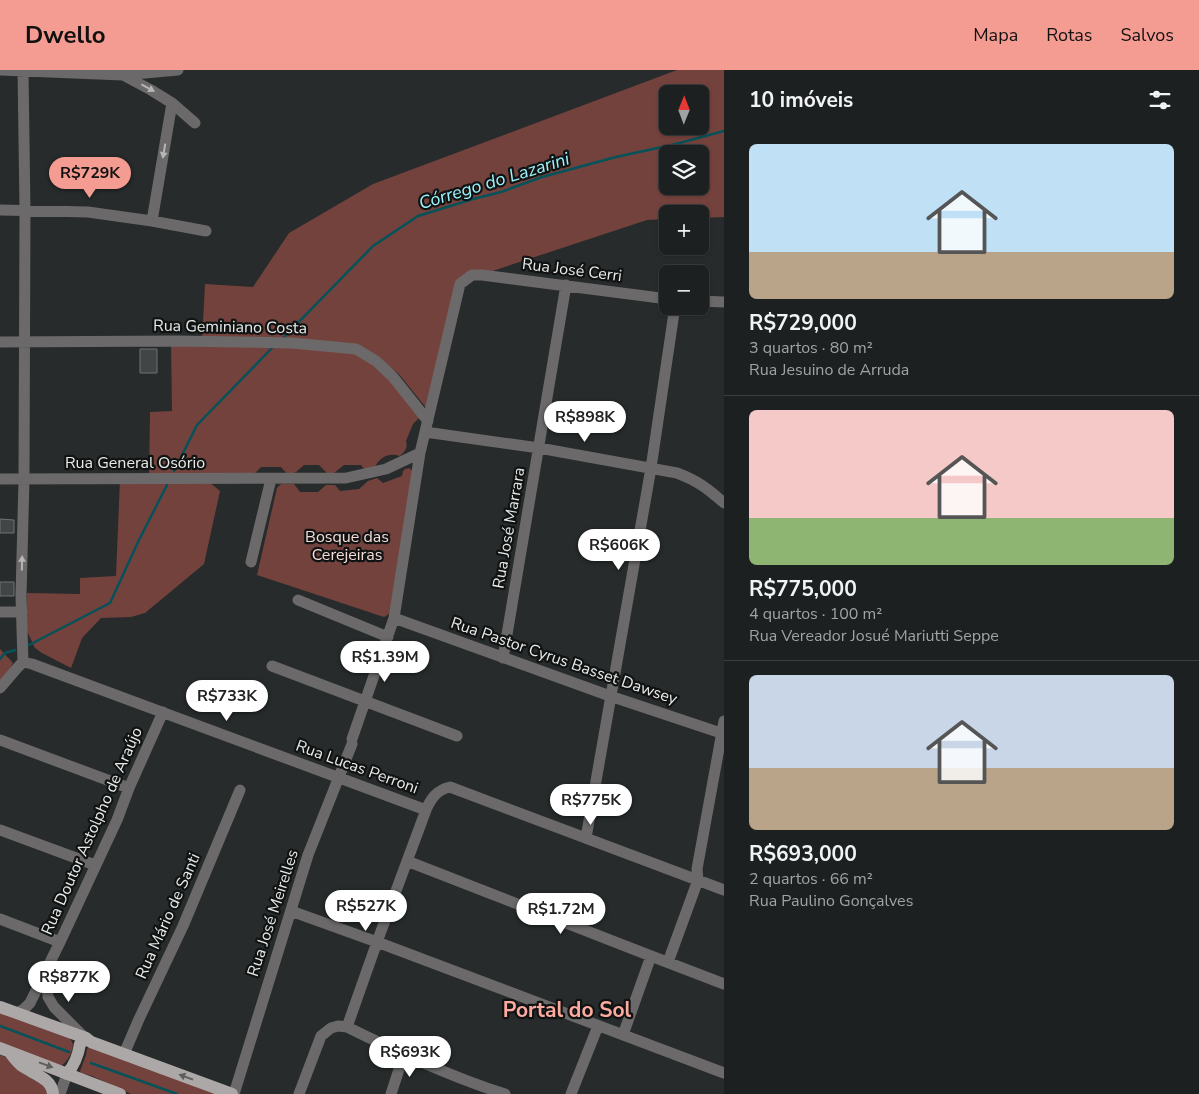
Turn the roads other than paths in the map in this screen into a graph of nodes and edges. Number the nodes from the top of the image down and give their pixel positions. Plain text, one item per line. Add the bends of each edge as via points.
1 (0, 70) edge
2 (23, 70) edge
3 (178, 70) edge
4 (123, 76) junction
5 (172, 103) junction
6 (195, 123) dead end
7 (0, 210) edge
8 (25, 210) junction
9 (152, 221) junction
10 (206, 231) dead end
11 (472, 275) joint
12 (566, 285) junction
13 (659, 298) edge
14 (709, 301) edge
15 (724, 302) edge
16 (674, 315) edge
17 (0, 342) edge
18 (24, 342) junction
19 (426, 427) junction
20 (539, 448) junction
21 (420, 453) junction
22 (651, 468) junction
23 (0, 479) edge
24 (24, 479) junction
25 (271, 479) junction
26 (724, 503) edge
27 (251, 562) dead end
28 (298, 600) dead end
29 (0, 612) edge
30 (22, 612) junction
31 (394, 618) junction
32 (388, 637) junction
33 (503, 658) junction
34 (24, 662) junction
35 (272, 666) dead end
36 (0, 688) edge
37 (610, 696) junction
38 (364, 701) junction
39 (163, 712) junction
40 (724, 721) edge
41 (723, 733) edge
42 (456, 736) dead end
43 (0, 740) edge
44 (338, 778) junction
45 (129, 788) junction
46 (240, 790) dead end
47 (426, 810) junction
48 (0, 830) edge
49 (586, 838) junction
50 (407, 861) junction
51 (95, 865) junction
52 (698, 880) junction
53 (724, 890) edge
54 (290, 911) junction
55 (0, 919) edge
56 (60, 942) junction
57 (377, 942) junction
58 (651, 956) junction
59 (668, 962) junction
60 (46, 970) junction
61 (724, 984) edge
62 (0, 1007) edge
63 (17, 1014) junction
64 (598, 1026) junction
65 (347, 1027) junction
66 (624, 1035) junction
67 (86, 1038) junction
68 (4, 1050) edge
69 (124, 1054) junction
70 (404, 1054) junction
71 (724, 1073) edge
72 (68, 1074) junction
73 (483, 1091) edge
74 (53, 1094) edge
75 (60, 1094) edge
76 (120, 1094) edge
77 (233, 1094) edge
78 (300, 1094) edge
79 (391, 1094) edge
80 (505, 1094) edge
81 (571, 1094) edge

1 - 2 street
2 - 4 street
2 - 8 street
3 - 4 street
4 -> 5 street
5 - 6 street
5 -> 9 street
7 - 8 street
8 - 9 street via 88,212
8 - 18 street
9 - 10 street
11 - 12 street, Rua José Cerri
11 - 19 street, Rua José Meirelles via 460,284
12 - 13 street, Rua José Cerri
12 - 20 street, Rua José Marrara
14 - 15 street
16 - 22 street
17 - 18 street, Rua Geminiano Costa
18 - 19 street, Rua Geminiano Costa via 292,343 356,349 393,377
18 - 24 street
19 - 20 street
19 - 21 street, Rua José Meirelles
20 - 22 street
20 - 33 street, Rua José Marrara
21 - 25 street, Rua General Osório via 386,469 346,478
21 - 31 street, Rua José Meirelles
22 - 26 street via 690,478 707,487
22 - 37 street
23 - 24 street, Rua General Osório
24 - 25 street, Rua General Osório
30 -> 24 street
25 - 27 street
28 - 32 street
29 - 30 street
30 - 34 street
31 - 32 street, Rua José Meirelles
31 - 33 street, Rua Pastor Cyrus Basset Dawsey
32 - 38 street, Rua José Meirelles
33 - 37 street, Rua Pastor Cyrus Basset Dawsey
34 - 36 street
34 - 39 street, Rua Lucas Perroni
35 - 38 street
37 - 41 street, Rua Pastor Cyrus Basset Dawsey
37 - 49 street
38 - 42 street
38 - 44 street, Rua José Meirelles
39 - 44 street, Rua Lucas Perroni
39 - 45 street, Rua Doutor Astolpho de Araújo
40 - 41 street
41 - 52 street via 697,869
43 - 45 street
44 - 47 street, Rua Lucas Perroni
44 - 54 street, Rua José Meirelles
45 - 51 street, Rua Doutor Astolpho de Araújo
46 - 69 street, Rua Mário de Santi via 184,926
47 - 49 street via 433,796 442,788 450,787
47 - 50 street
48 - 51 street
49 - 52 street
50 - 57 street
50 - 58 street
51 - 56 street, Rua Doutor Astolpho de Araújo
52 - 53 street
52 - 59 street
54 - 57 street
54 - 77 street, Rua José Meirelles
55 - 56 street
56 - 60 street, Rua Doutor Astolpho de Araújo
57 - 64 street
57 - 65 street
58 - 59 street
58 - 66 street
59 - 61 street
60 - 63 street, Rua Doutor Astolpho de Araújo via 30,1003
60 - 67 street via 48,997
62 - 63 main road
63 - 67 main road
64 - 66 street
64 - 81 street
65 - 70 street
65 - 78 street via 331,1028 318,1041
66 - 71 street
67 - 69 main road
67 - 72 main road via 80,1044
68 -> 72 main road
68 - 74 main road via 47,1081
77 -> 69 main road
70 - 73 street
70 - 79 street
72 - 75 street
72 - 76 main road
73 - 80 street

